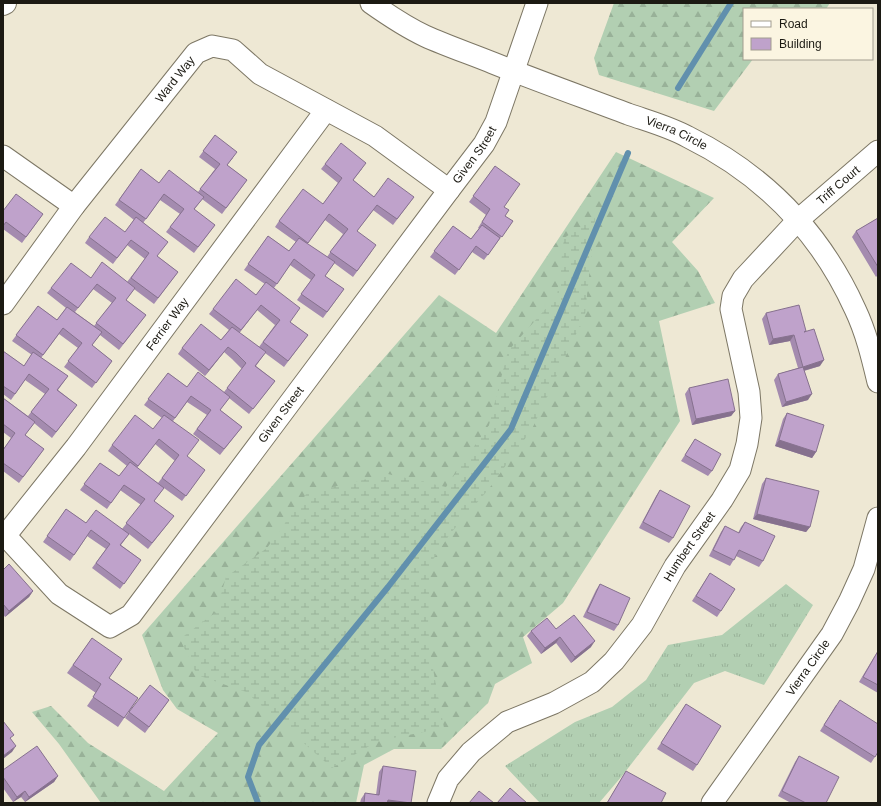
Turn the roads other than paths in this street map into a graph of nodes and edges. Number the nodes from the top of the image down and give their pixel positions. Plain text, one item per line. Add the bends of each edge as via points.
1 (371, 3) edge
2 (537, 3) edge
3 (514, 72) junction
4 (326, 110) junction
5 (878, 151) edge
6 (3, 156) edge
7 (448, 190) junction
8 (74, 206) junction
9 (798, 220) junction
10 (3, 304) edge
11 (878, 382) edge
12 (878, 518) edge
13 (4, 535) edge
14 (438, 803) edge
15 (712, 803) edge

1 - 3 street, Vierra Circle via 424,36
2 - 3 street, Given Street
3 - 7 street, Given Street via 496,122 484,144
3 - 9 street, Vierra Circle via 687,136 748,173
4 - 7 street, Ward Way via 375,136
4 - 8 street, Ward Way via 260,74 233,50 212,46 196,53
4 - 13 street, Ferrier Way via 76,447
5 - 9 street, Triff Court
6 - 8 street
7 - 13 street, Given Street via 131,615 110,627 59,594
8 - 10 street, Ward Way
9 - 11 street, Vierra Circle via 820,247 856,310
9 - 14 street, Humbert Street via 743,279 734,296 731,309 749,392 751,418 740,470 722,500 675,566 642,625 614,661 592,682 554,703 506,722 471,752 448,779
12 - 15 street, Vierra Circle via 864,569 832,634

